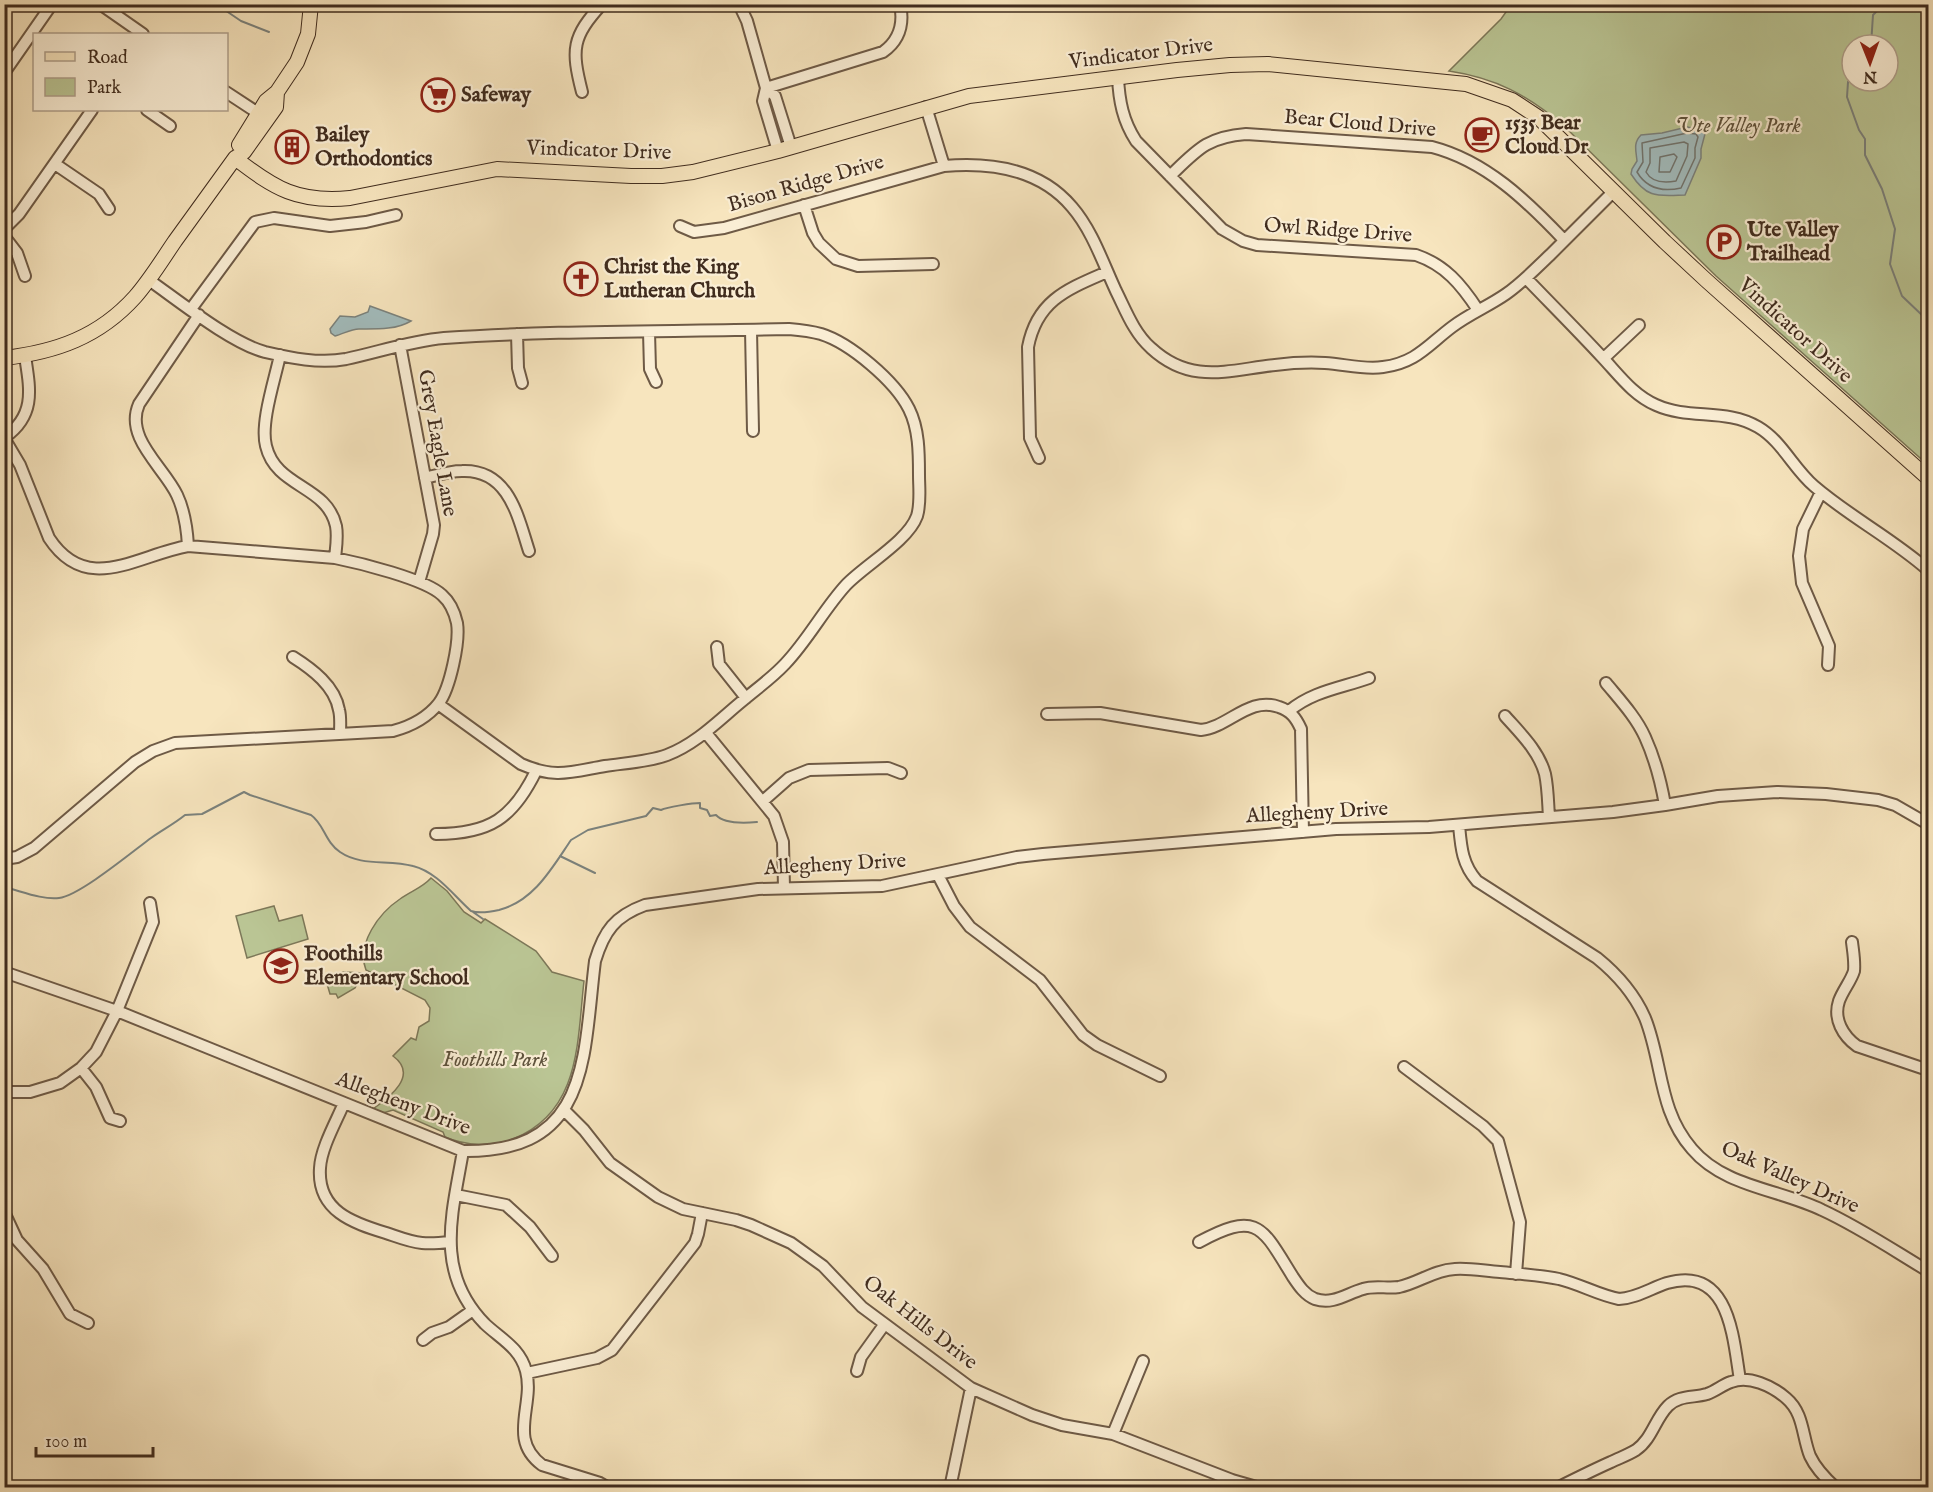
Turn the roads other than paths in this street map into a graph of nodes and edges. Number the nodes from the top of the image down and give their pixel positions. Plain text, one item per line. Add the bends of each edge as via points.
1 (52, 4) edge
2 (311, 4) edge
3 (602, 4) edge
4 (739, 4) edge
5 (900, 4) edge
6 (101, 5) edge
7 (142, 33) edge
8 (4, 73) edge
9 (1118, 77) junction
10 (766, 87) junction
11 (277, 92) junction
12 (582, 92) dead end
13 (228, 93) edge
14 (926, 107) junction
15 (91, 111) edge
16 (148, 111) edge
17 (258, 114) junction
18 (170, 126) dead end
19 (784, 149) junction
20 (235, 158) junction
21 (55, 164) junction
22 (944, 166) junction
23 (1170, 176) junction
24 (1614, 191) junction
25 (804, 205) junction
26 (109, 209) dead end
27 (396, 215) dead end
28 (680, 226) dead end
29 (4, 230) edge
30 (4, 236) edge
31 (1564, 240) junction
32 (933, 264) dead end
33 (1107, 272) junction
34 (26, 276) dead end
35 (1526, 278) junction
36 (149, 280) junction
37 (1478, 310) junction
38 (195, 312) junction
39 (1639, 325) dead end
40 (751, 330) junction
41 (649, 332) junction
42 (517, 334) junction
43 (400, 345) junction
44 (280, 355) junction
45 (25, 356) junction
46 (4, 358) edge
47 (1604, 358) junction
48 (656, 382) dead end
49 (522, 383) dead end
50 (753, 431) dead end
51 (5, 438) edge
52 (1038, 458) dead end
53 (424, 478) junction
54 (1929, 478) edge
55 (1821, 492) junction
56 (188, 546) junction
57 (529, 551) dead end
58 (335, 558) junction
59 (1929, 570) edge
60 (418, 582) junction
61 (717, 647) dead end
62 (293, 657) dead end
63 (1828, 665) dead end
64 (1369, 678) dead end
65 (1606, 683) dead end
66 (746, 698) junction
67 (438, 704) junction
68 (1289, 711) junction
69 (1047, 714) dead end
70 (1505, 716) dead end
71 (705, 733) junction
72 (340, 734) junction
73 (536, 771) junction
74 (901, 773) dead end
75 (763, 801) junction
76 (1665, 806) junction
77 (1549, 817) junction
78 (1929, 824) edge
79 (1459, 825) junction
80 (1303, 832) junction
81 (436, 834) dead end
82 (4, 859) edge
83 (938, 875) junction
84 (784, 888) junction
85 (150, 903) dead end
86 (1852, 942) dead end
87 (4, 972) edge
88 (117, 1011) junction
89 (1404, 1067) dead end
90 (81, 1068) junction
91 (1929, 1070) edge
92 (1160, 1076) dead end
93 (4, 1092) edge
94 (344, 1103) junction
95 (564, 1110) junction
96 (120, 1121) dead end
97 (463, 1151) junction
98 (456, 1195) junction
99 (4, 1212) edge
100 (702, 1213) junction
101 (450, 1242) junction
102 (1199, 1242) dead end
103 (552, 1256) dead end
104 (1929, 1271) edge
105 (1516, 1274) junction
106 (473, 1310) junction
107 (88, 1323) dead end
108 (884, 1324) junction
109 (423, 1340) dead end
110 (1143, 1361) dead end
111 (857, 1371) dead end
112 (527, 1373) junction
113 (1740, 1380) junction
114 (971, 1388) junction
115 (1113, 1434) junction
116 (1231, 1484) edge
117 (609, 1488) edge
118 (950, 1488) edge
119 (1260, 1488) edge
120 (1557, 1488) edge
121 (1836, 1488) edge

1 - 8 street
2 - 11 main road via 303,49
3 - 12 street via 576,43 575,64
4 - 10 street
5 - 10 street via 899,34 883,52
6 - 7 street
9 - 14 main road, Vindicator Drive via 992,92
9 - 23 street, Owl Ridge Drive via 1120,104 1129,130
9 - 24 main road, Vindicator Drive via 1268,64 1466,84 1512,100 1538,117
10 - 19 street via 775,96
11 - 17 main road
11 - 20 main road via 276,107 244,152
13 - 17 street
14 - 19 main road, Vindicator Drive
14 - 22 street
15 - 21 street
16 - 18 street
17 - 20 main road
19 - 20 main road, Vindicator Drive via 678,174 631,176 497,170 332,200 288,193
20 - 36 main road
21 - 26 street via 99,194
21 - 29 street
22 - 25 street, Bison Ridge Drive
22 - 33 street, Bison Ridge Drive via 998,167 1042,182 1078,215
23 - 31 street, Bear Cloud Drive via 1208,142 1233,135 1432,147 1459,157 1508,187
23 - 37 street, Owl Ridge Drive via 1222,229 1243,241 1416,255 1454,277
24 - 31 street, Bison Ridge Drive
24 - 54 main road, Vindicator Drive via 1707,282
25 - 28 street, Bison Ridge Drive via 724,228 694,232
25 - 32 street via 813,233 836,259 858,266
27 - 38 street via 330,226 274,218 255,222
30 - 34 street via 17,252
31 - 35 street, Bison Ridge Drive
33 - 37 street, Bison Ridge Drive via 1139,336 1160,357 1203,373 1290,363 1372,368 1394,365 1419,355
33 - 52 street via 1060,294 1041,312 1035,325 1029,347 1030,438
35 - 37 street, Bison Ridge Drive
35 - 47 street
36 - 38 street
36 - 45 main road via 122,311 91,333 59,348
38 - 44 street via 255,349
38 - 56 street via 144,396 135,422 137,432 181,503
39 - 47 street
40 - 41 street
40 - 50 street
40 - 66 street via 789,329 823,334 880,371 909,409 914,424 919,449 919,497 917,516 905,533 845,586 785,664
41 - 42 street
41 - 48 street via 650,369
42 - 43 street
42 - 49 street
43 - 44 street via 345,359
43 - 53 street, Grey Eagle Lane
44 - 58 street via 266,420 265,445 283,475 311,492 331,513 337,534
45 - 46 main road
45 - 51 street via 28,407 20,425
47 - 55 street via 1634,392 1658,406 1684,413 1731,416 1760,428
51 - 56 street via 49,538 55,548 75,562 111,569
53 - 57 street via 463,471 492,479 513,503
53 - 60 street, Grey Eagle Lane via 434,525
55 - 59 street
55 - 63 street via 1803,529 1799,556 1802,583 1829,646
56 - 58 street
58 - 60 street
60 - 67 street via 444,596 457,622 451,675
61 - 66 street via 719,664
62 - 72 street via 330,688 339,711
64 - 68 street via 1317,693
65 - 76 street via 1645,737 1662,784
66 - 71 street
67 - 72 street via 422,720 403,729
67 - 73 street
68 - 69 street via 1262,704 1201,730 1100,713
68 - 80 street via 1298,722 1302,739
70 - 77 street via 1540,763 1546,780
71 - 73 street via 679,750 658,757 563,773
71 - 75 street
72 - 82 street via 186,741 153,751 34,848
73 - 81 street via 519,801 502,818 465,833
74 - 75 street via 888,768 797,773
75 - 84 street via 781,831
76 - 77 street, Allegheny Drive
76 - 78 street, Allegheny Drive via 1748,793 1826,794 1878,800
77 - 79 street, Allegheny Drive
79 - 80 street, Allegheny Drive
79 - 104 street, Oak Valley Drive via 1462,856 1477,881 1597,958 1630,992 1645,1019 1669,1113 1693,1151 1720,1173 1830,1214
80 - 83 street, Allegheny Drive via 1017,857
83 - 84 street, Allegheny Drive via 882,886
83 - 92 street via 970,927 1040,980 1083,1035
84 - 95 street, Allegheny Drive via 645,904 611,926 595,961 583,1059 576,1087
85 - 88 street via 153,922
86 - 91 street via 1854,971 1839,1002 1842,1031 1857,1047
87 - 88 street, Allegheny Drive
88 - 90 street via 96,1052
88 - 94 street, Allegheny Drive
89 - 105 street via 1484,1126 1497,1141 1520,1222
90 - 93 street via 60,1083 30,1092
90 - 96 street via 96,1087 110,1118
94 - 97 street, Allegheny Drive
94 - 101 street via 320,1167 328,1201 360,1225 415,1242
95 - 97 street, Allegheny Drive via 550,1126 524,1143 498,1150
95 - 100 street, Oak Hills Drive via 617,1169 670,1204
97 - 98 street
98 - 101 street
98 - 103 street via 506,1205 530,1227
99 - 107 street via 17,1240 43,1269 70,1314
100 - 108 street, Oak Hills Drive via 740,1221 791,1243 823,1266 854,1300
100 - 112 street via 695,1243 612,1350 597,1358
101 - 106 street via 458,1285
102 - 105 street via 1227,1227 1259,1229 1305,1293 1323,1300 1371,1287 1398,1287 1454,1269
105 - 113 street via 1560,1280 1619,1299 1629,1299 1676,1281 1707,1286 1716,1293 1727,1315
106 - 109 street
106 - 112 street via 513,1347
108 - 111 street via 861,1357
108 - 114 street, Oak Hills Drive
110 - 115 street
112 - 117 street via 524,1439 529,1453 542,1465
113 - 120 street via 1674,1401 1636,1450
113 - 121 street via 1759,1382 1792,1404 1802,1422 1810,1456
114 - 115 street, Oak Hills Drive via 1049,1421
114 - 118 street
115 - 116 street, Oak Hills Drive
116 - 119 street, Oak Hills Drive

